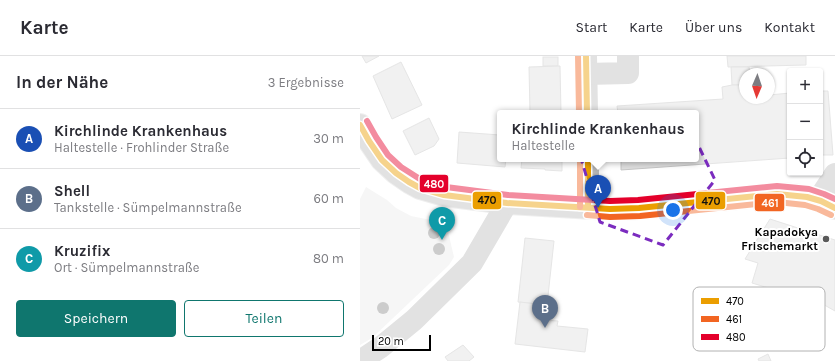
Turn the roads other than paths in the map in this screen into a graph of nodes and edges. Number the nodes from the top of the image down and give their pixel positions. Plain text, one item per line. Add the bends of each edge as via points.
1 (628, 64) edge
2 (586, 65) edge
3 (587, 110) edge
4 (360, 125) edge
5 (588, 162) edge
6 (835, 174) edge
7 (507, 203) junction
8 (826, 204) edge
9 (588, 208) junction
10 (360, 360) edge

1 - 2 main road
2 - 3 main road
4 - 7 main road via 382,160 396,173 420,188 444,195
5 - 9 main road
6 - 8 main road
7 - 9 main road
7 - 10 main road via 472,263 414,320 381,347
8 - 9 main road via 799,195 777,194 639,208

